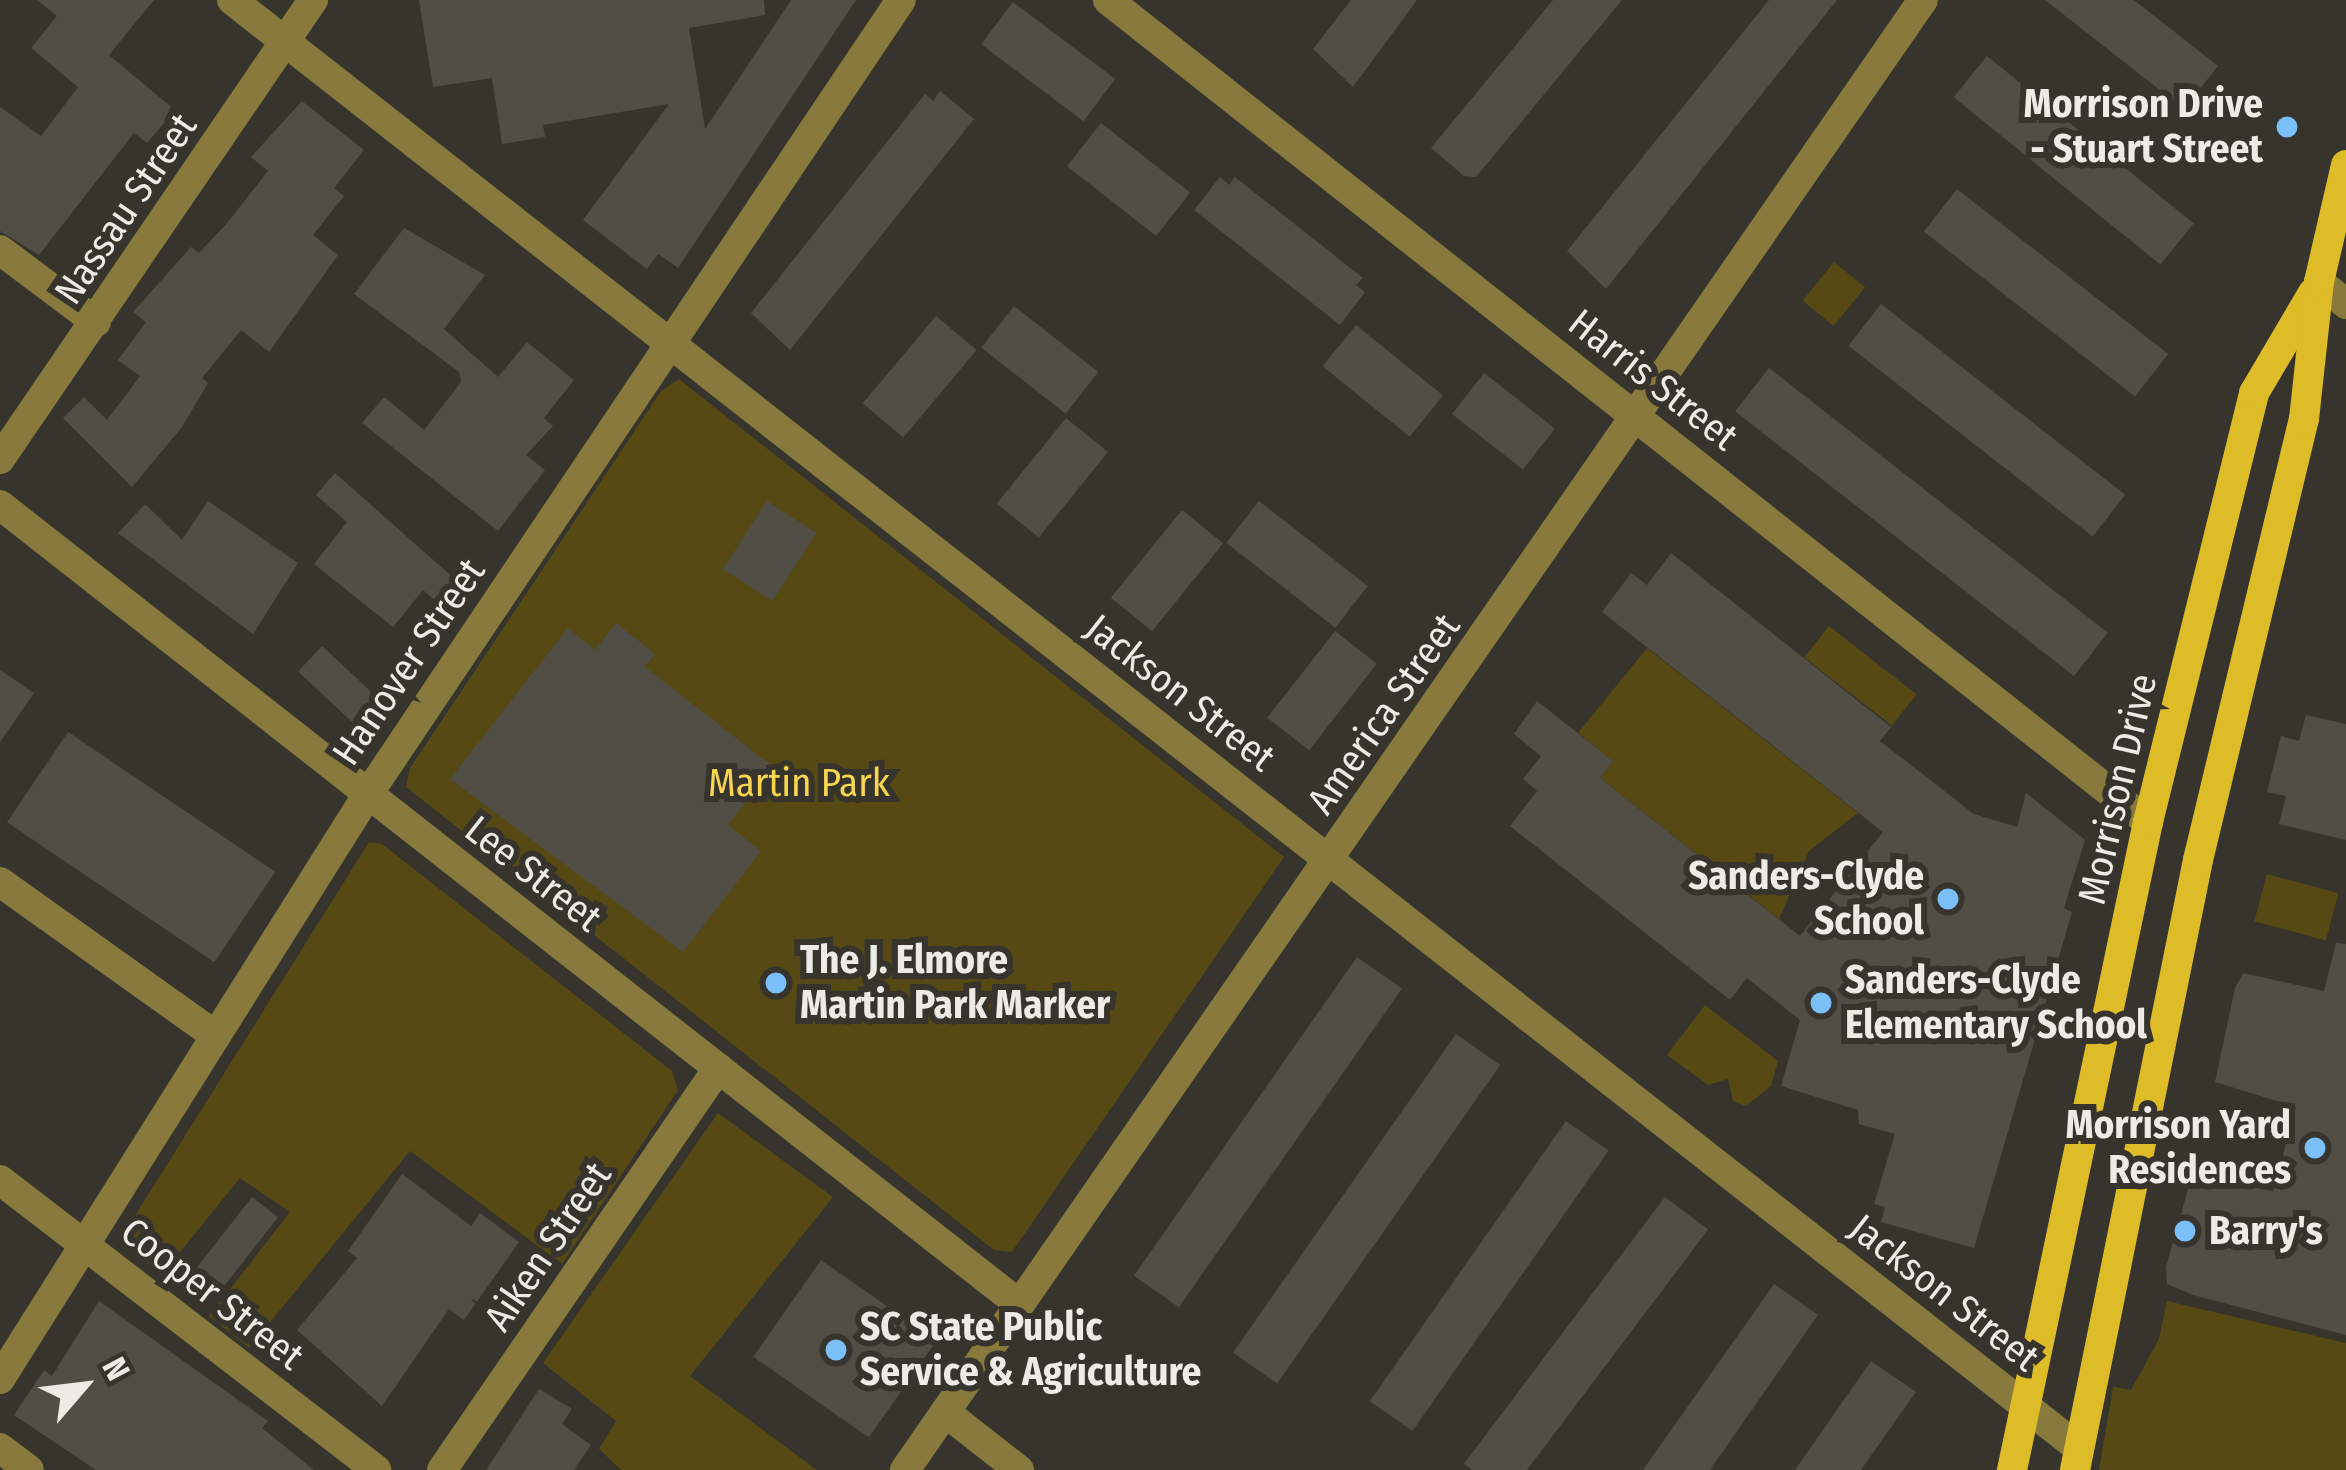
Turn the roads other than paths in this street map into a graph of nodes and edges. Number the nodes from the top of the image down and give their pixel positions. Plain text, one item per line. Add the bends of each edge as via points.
1 (232, 0) edge
2 (313, 0) edge
3 (901, 0) edge
4 (1108, 0) edge
5 (1923, 0) edge
6 (285, 44) junction
7 (2346, 165) edge
8 (0, 250) edge
9 (2319, 283) junction
10 (2346, 304) edge
11 (96, 322) junction
12 (671, 341) junction
13 (1637, 418) junction
14 (0, 459) edge
15 (0, 505) edge
16 (368, 794) junction
17 (2148, 822) junction
18 (1330, 859) junction
19 (0, 882) edge
20 (216, 1036) junction
21 (718, 1068) junction
22 (0, 1180) edge
23 (88, 1247) junction
24 (1019, 1304) junction
25 (0, 1379) edge
26 (2026, 1407) junction
27 (945, 1412) junction
28 (0, 1448) edge
29 (2077, 1459) edge
30 (29, 1470) edge
31 (376, 1470) edge
32 (442, 1470) edge
33 (905, 1470) edge
34 (1019, 1470) edge
35 (2012, 1470) edge

1 - 6 street, Jackson Street
2 - 6 street, Nassau Street
3 - 12 street, Hanover Street
4 - 13 street, Harris Street
5 - 13 street, America Street
6 - 11 street, Nassau Street
6 - 12 street, Jackson Street
7 - 9 main road, Morrison Drive
8 - 11 street
9 - 10 street
9 - 17 main road, Morrison Drive via 2254,393
9 - 29 main road, Morrison Drive via 2304,419 2198,860
11 - 14 street, Nassau Street
12 - 16 street, Hanover Street
12 - 18 street, Jackson Street
13 - 17 street, Harris Street
13 - 18 street, America Street
15 - 16 street, Lee Street
16 - 20 street, Hanover Street
16 - 21 street, Lee Street
17 - 26 main road, Morrison Drive
18 - 24 street, America Street
18 - 26 street, Jackson Street
19 - 20 street
20 - 23 street, Hanover Street
21 - 24 street, Lee Street
21 - 32 street, Aiken Street
22 - 23 street, Cooper Street
23 - 25 street, Hanover Street
23 - 31 street, Cooper Street
24 - 27 street, America Street
26 - 29 street, Jackson Street
26 - 35 main road, Morrison Drive
27 - 33 street, America Street
27 - 34 street
28 - 30 street

